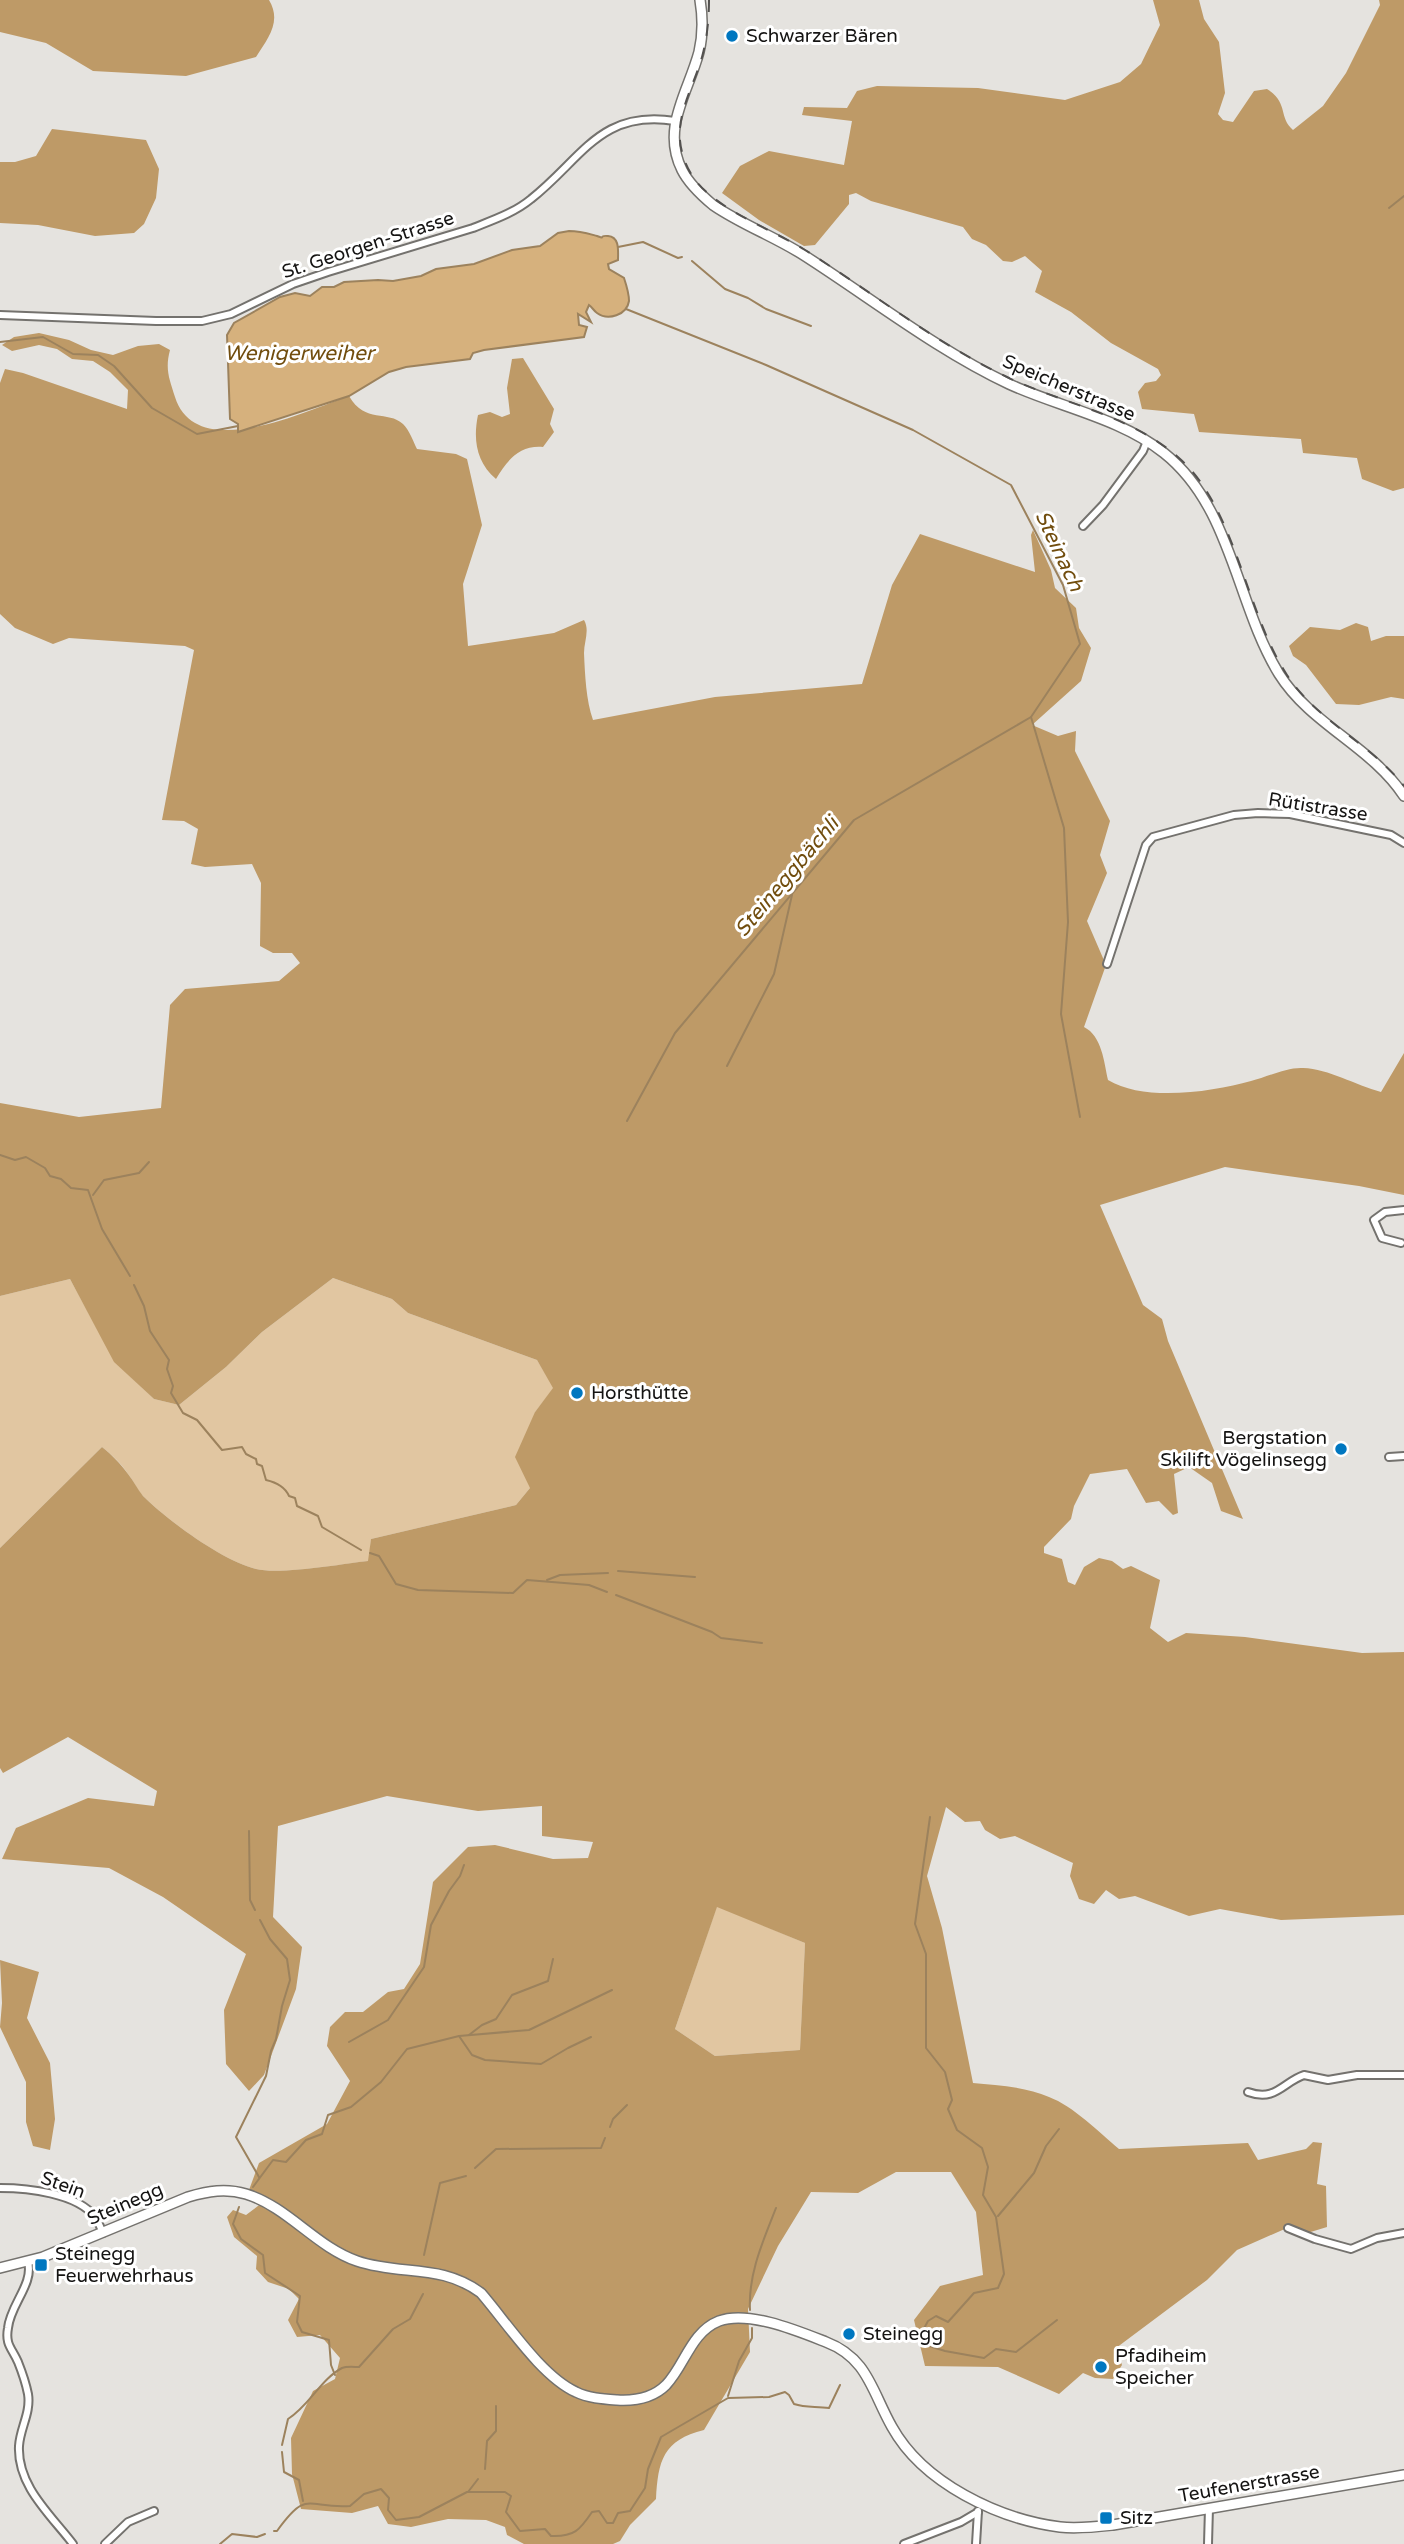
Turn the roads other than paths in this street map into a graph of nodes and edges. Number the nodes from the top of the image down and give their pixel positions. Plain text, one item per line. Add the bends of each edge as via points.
1 (700, 0) edge
2 (675, 121) junction
3 (0, 315) edge
4 (1147, 441) junction
5 (1083, 526) dead end
6 (1404, 796) edge
7 (1404, 843) edge
8 (1107, 964) dead end
9 (1404, 1210) edge
10 (1401, 1243) dead end
11 (1404, 1456) edge
12 (1389, 1457) dead end
13 (1404, 2074) edge
14 (1248, 2092) dead end
15 (0, 2188) edge
16 (1288, 2228) dead end
17 (103, 2232) junction
18 (1404, 2233) edge
19 (28, 2262) junction
20 (0, 2268) edge
21 (721, 2320) joint
22 (1404, 2475) edge
23 (980, 2507) junction
24 (1209, 2508) junction
25 (154, 2511) dead end
26 (73, 2544) edge
27 (105, 2544) edge
28 (904, 2544) edge
29 (976, 2544) edge
30 (1208, 2544) edge

1 - 2 main road, Speicherstrasse via 701,44
2 - 3 street, St. Georgen-Strasse via 646,118 622,123 580,152 528,202 502,216 293,284 225,316 190,322
2 - 4 main road, Speicherstrasse via 681,168 695,189 714,205 794,249 978,368
4 - 5 street
4 - 6 main road, Speicherstrasse via 1179,466 1206,503 1280,676 1300,702 1379,766
7 - 8 street, Rütistrasse via 1391,835 1277,813 1234,815 1153,837 1146,845
9 - 10 street via 1385,1212 1374,1220 1381,1238
11 - 12 street
13 - 14 street via 1328,2080 1304,2075 1274,2092
15 - 17 street, Stein via 67,2199 90,2212
16 - 18 street via 1351,2249
17 - 19 main road, Steinegg
17 - 21 main road, Steinegg via 203,2192 239,2192 265,2203 355,2260 441,2273 467,2283 481,2293 552,2376 578,2393 600,2399 625,2401 652,2395 667,2384 699,2335
19 - 20 main road, Steinegg
19 - 26 street via 30,2275 10,2314 7,2343 28,2393 21,2462 45,2513
21 - 23 main road, Teufenerstrasse via 738,2317 767,2322 826,2342 851,2356 910,2453
22 - 24 main road, Teufenerstrasse
23 - 24 main road, Teufenerstrasse via 1082,2528
23 - 28 street via 961,2522
23 - 29 street
24 - 30 street
25 - 27 street via 128,2522

